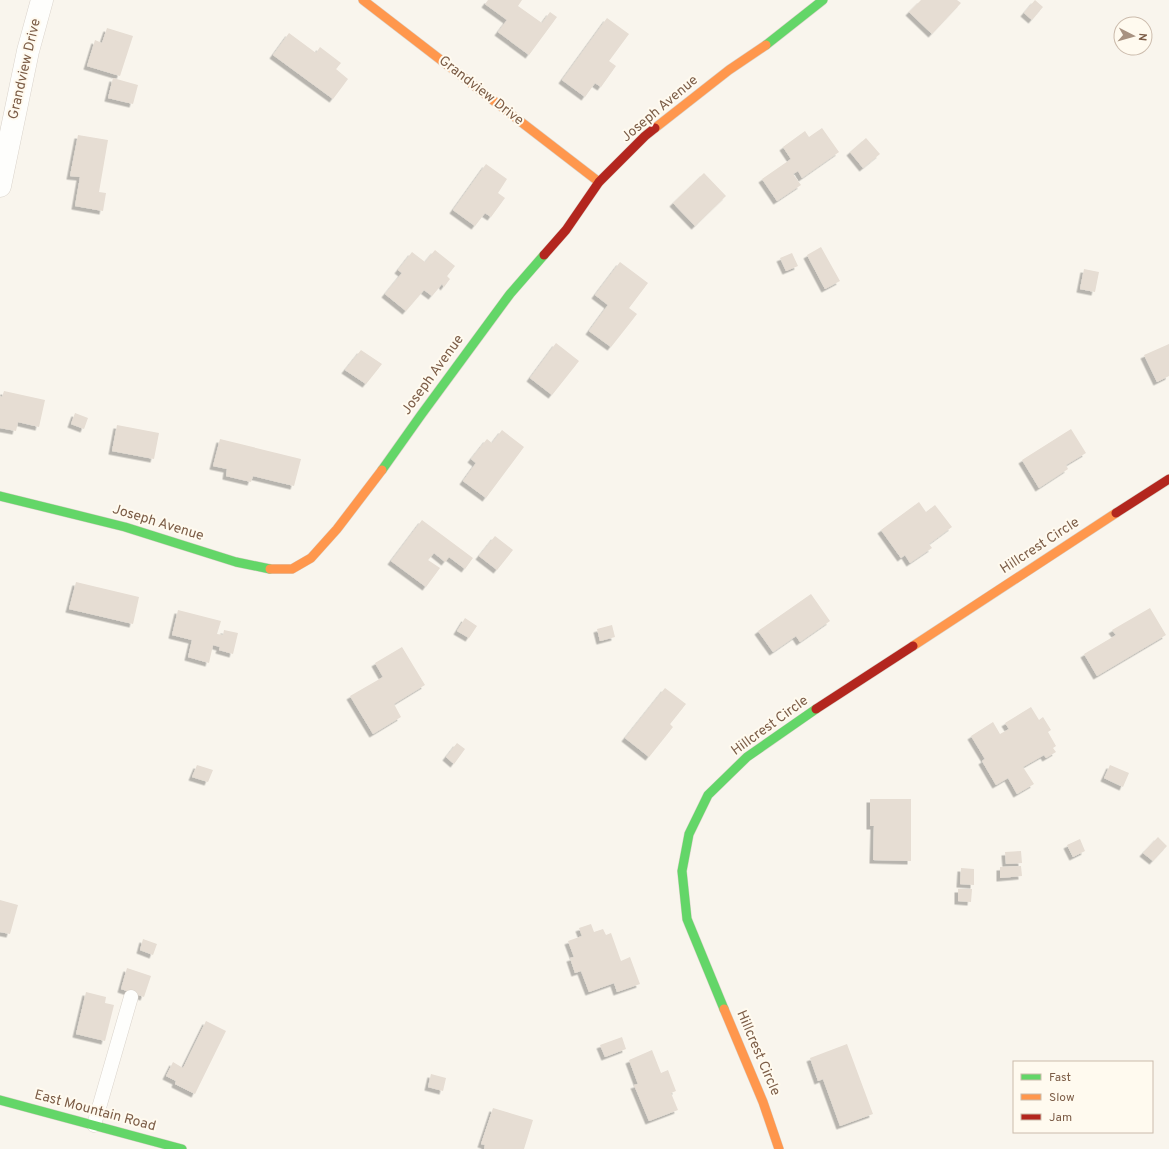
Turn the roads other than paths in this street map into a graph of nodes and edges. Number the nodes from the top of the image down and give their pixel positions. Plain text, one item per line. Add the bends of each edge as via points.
1 (42, 0) edge
2 (363, 0) edge
3 (823, 0) edge
4 (599, 182) junction
5 (0, 186) edge
6 (1169, 479) edge
7 (0, 496) edge
8 (131, 997) dead end
9 (0, 1100) edge
10 (94, 1125) junction
11 (182, 1149) edge
12 (779, 1149) edge

1 - 5 street, Grandview Drive via 28,51
2 - 4 street, Grandview Drive
3 - 4 street, Joseph Avenue via 644,136
4 - 7 street, Joseph Avenue via 566,230 510,294 342,523 311,558 292,569 273,570 236,562 125,527
6 - 12 street, Hillcrest Circle via 802,718 747,757 708,795 687,841 682,871 687,919 763,1102
8 - 10 lane
9 - 10 street, East Mountain Road
10 - 11 street, East Mountain Road

